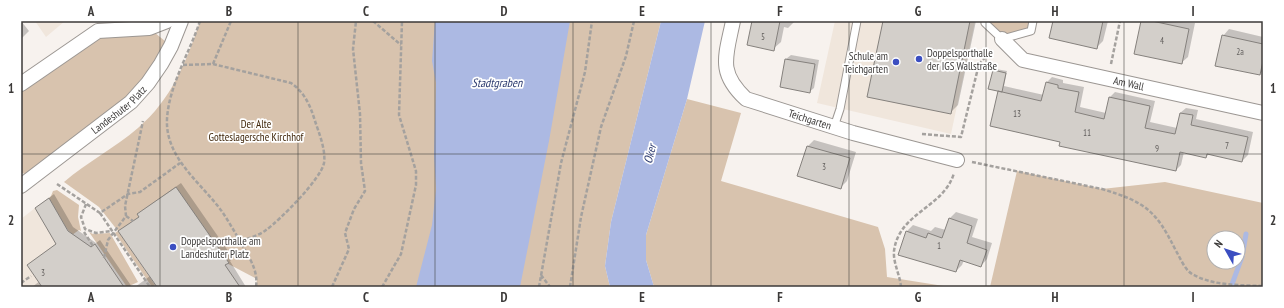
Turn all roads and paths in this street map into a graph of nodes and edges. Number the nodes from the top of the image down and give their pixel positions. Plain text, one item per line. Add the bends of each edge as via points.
1 (167, 21) edge
2 (181, 21) edge
3 (200, 21) edge
4 (231, 21) edge
5 (356, 21) edge
6 (373, 21) edge
7 (402, 21) edge
8 (592, 21) edge
9 (634, 21) edge
10 (733, 21) edge
11 (858, 21) edge
12 (986, 21) edge
13 (1033, 21) edge
14 (1120, 21) edge
15 (1002, 40) junction
16 (401, 45) junction
17 (213, 64) junction
18 (183, 66) junction
19 (1108, 78) junction
20 (21, 84) edge
21 (1263, 112) edge
22 (143, 121) dead end
23 (834, 127) junction
24 (914, 133) dead end
25 (957, 160) junction
26 (180, 163) junction
27 (24, 179) edge
28 (57, 184) dead end
29 (128, 194) junction
30 (86, 204) junction
31 (100, 213) junction
32 (126, 216) junction
33 (133, 221) dead end
34 (84, 232) junction
35 (112, 232) junction
36 (240, 241) junction
37 (93, 246) dead end
38 (104, 258) dead end
39 (541, 275) junction
40 (31, 276) dead end
41 (21, 283) edge
42 (1263, 286) edge
43 (150, 287) edge
44 (256, 287) edge
45 (332, 287) edge
46 (382, 287) edge
47 (539, 287) edge
48 (550, 287) edge
49 (570, 287) edge
50 (901, 287) edge

1 - 20 street via 149,28 98,31
2 - 27 street, Landeshuter Platz via 161,64 131,102
3 - 18 path
4 - 17 path
5 - 45 path via 353,49 360,114 360,163 365,191 354,209 345,233 349,249
6 - 16 path
7 - 16 path
8 - 39 path via 585,72 561,163
9 - 49 path via 626,56 601,128 581,217
10 - 23 street, Teichgarten via 726,72 733,87 746,99
11 - 23 lane
12 - 15 lane via 985,23
13 - 15 lane via 1030,31
14 - 19 path
15 - 19 street, Am Wall via 1023,60
15 - 24 path via 978,64 961,137
16 - 46 path via 399,115 416,171 416,185 401,254
17 - 18 path
17 - 36 path via 291,83 301,90 309,102 323,151 324,163 318,176 297,200 266,230
18 - 26 path via 172,91 167,119 168,131
19 - 21 street, Am Wall
22 - 29 path
23 - 25 street, Teichgarten
25 - 42 path via 1122,195 1145,206 1159,221 1187,270 1193,275 1220,283
25 - 50 path via 951,183 932,203 909,220 899,236 894,252
26 - 29 path via 140,192
26 - 36 path via 223,213
28 - 30 path
29 - 31 path
29 - 32 path
30 - 31 path
30 - 34 path via 80,218
31 - 35 path
32 - 33 path
32 - 35 path
34 - 35 path
34 - 37 path
35 - 38 path
35 - 43 path
36 - 44 path via 252,263 257,279
39 - 47 path
39 - 48 path
40 - 41 path

